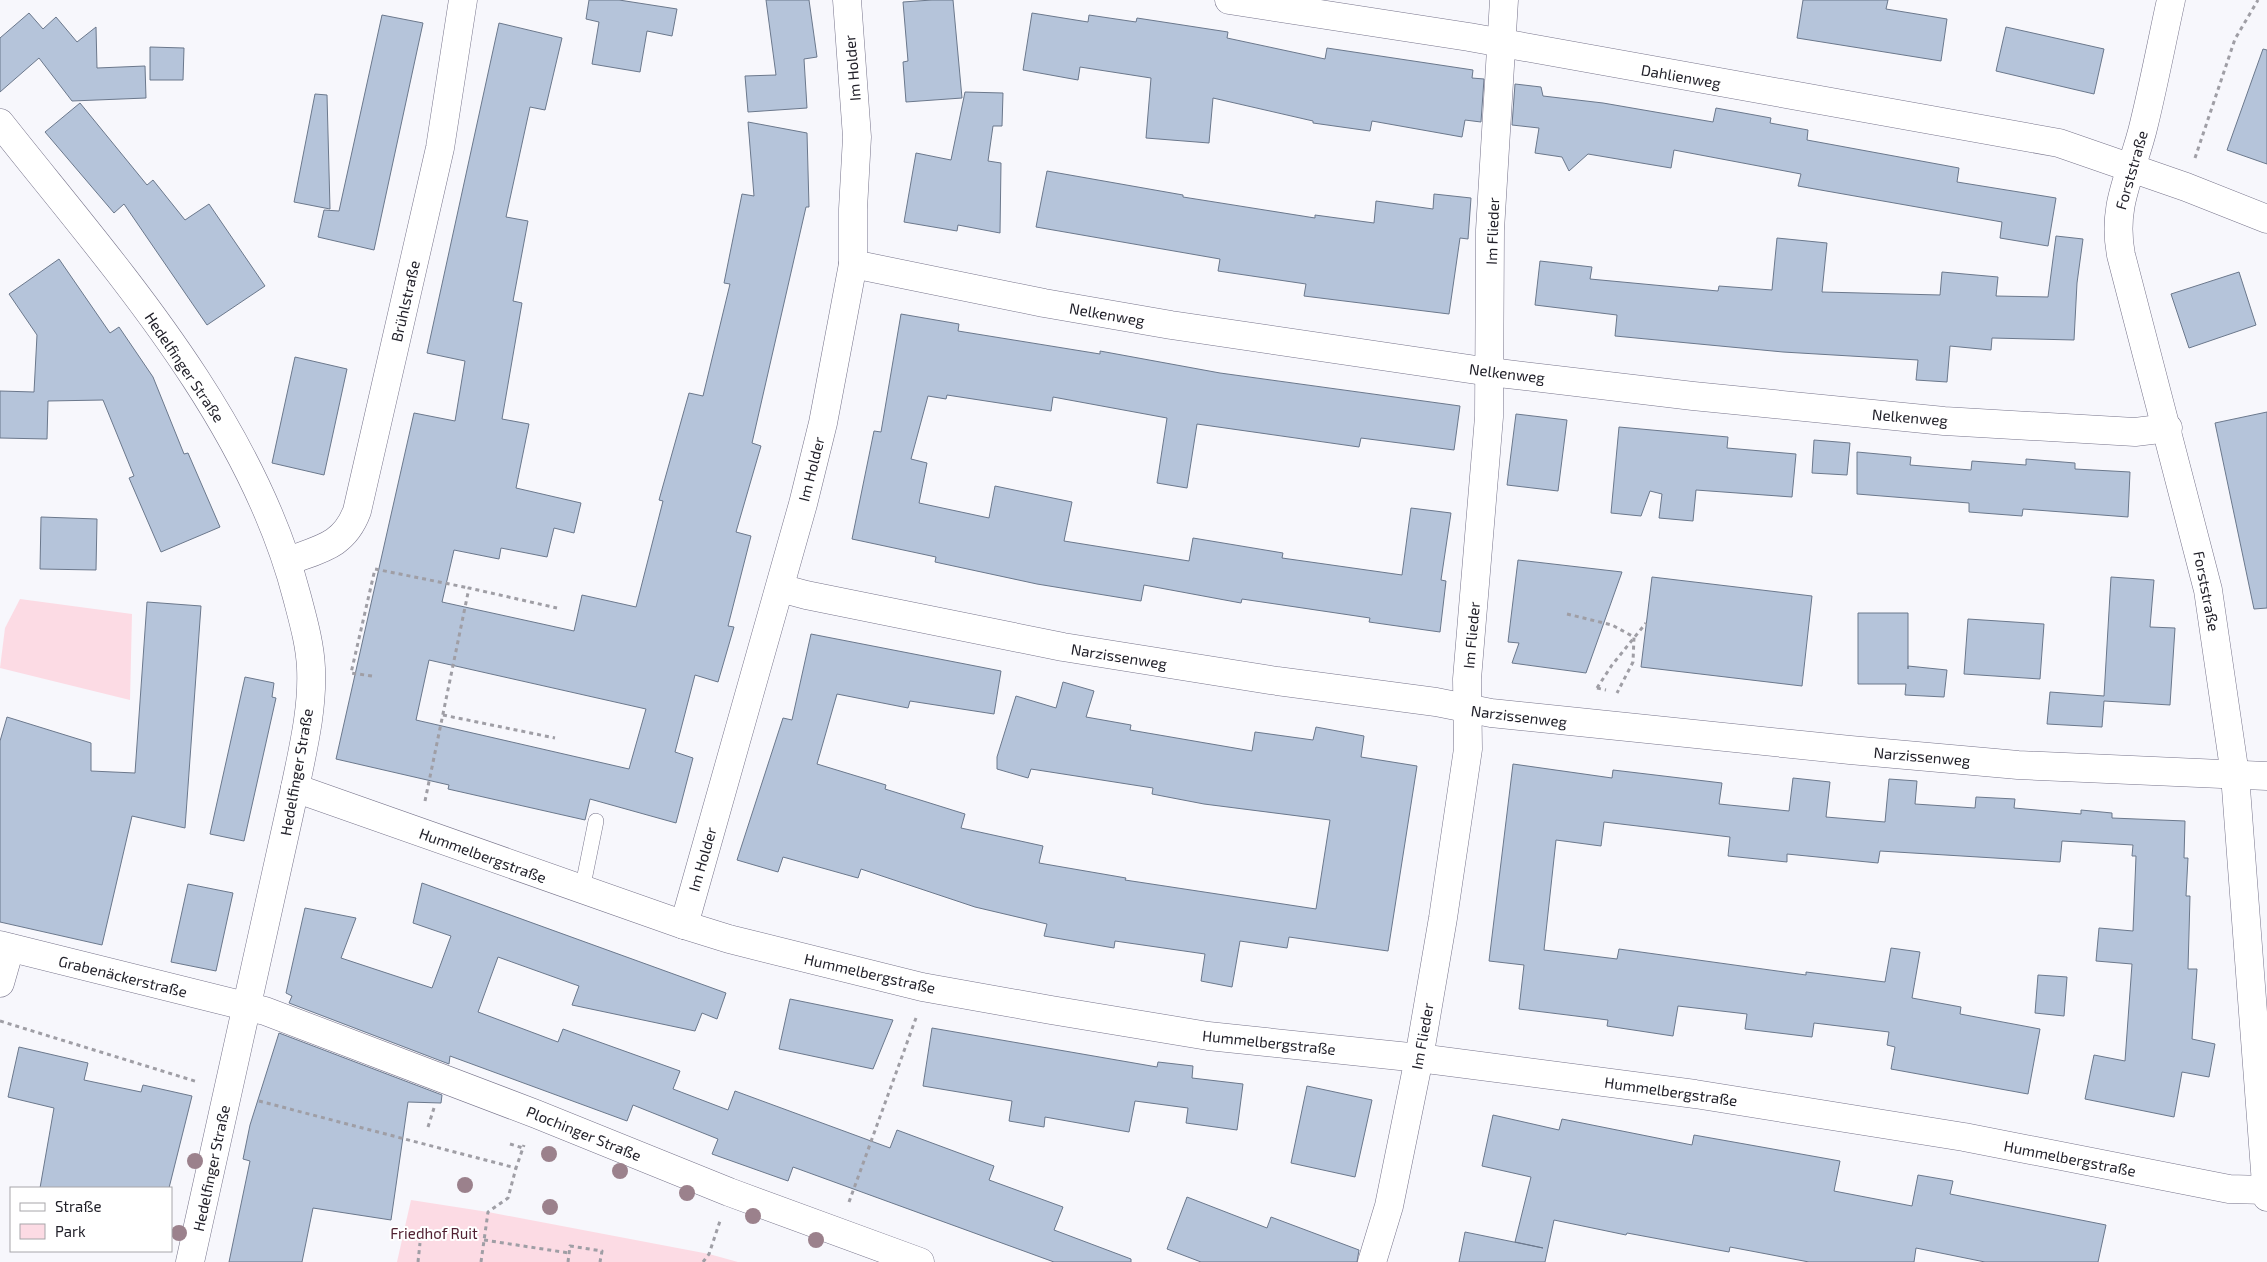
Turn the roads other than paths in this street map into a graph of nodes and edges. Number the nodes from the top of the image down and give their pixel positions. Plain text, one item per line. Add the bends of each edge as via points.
1 (463, 0) edge
2 (847, 0) edge
3 (1229, 0) edge
4 (1504, 0) edge
5 (2171, 0) edge
6 (1500, 42) junction
7 (0, 123) edge
8 (2130, 168) junction
9 (2267, 219) edge
10 (853, 264) junction
11 (1490, 372) junction
12 (2168, 428) junction
13 (288, 561) junction
14 (780, 588) junction
15 (1468, 709) junction
16 (2235, 775) junction
17 (2267, 776) edge
18 (295, 788) junction
19 (596, 821) dead end
20 (582, 890) junction
21 (684, 925) junction
22 (5, 947) edge
23 (0, 983) edge
24 (247, 1006) junction
25 (1418, 1058) junction
26 (2264, 1102) edge
27 (2267, 1193) edge
28 (190, 1262) edge
29 (920, 1262) edge
30 (1372, 1262) edge

1 - 13 street, Brühlstraße via 440,148 357,511 343,537 328,547
2 - 10 street, Im Holder via 857,137
3 - 6 street, Dahlienweg
4 - 6 street, Im Flieder
5 - 8 street, Forststraße via 2143,129
6 - 8 street, Dahlienweg via 2020,135 2075,147
6 - 11 street, Im Flieder via 1497,148 1490,230
7 - 13 street, Hedelfinger Straße via 108,256 207,395 266,508
8 - 9 street, Dahlienweg
8 - 12 street, Forststraße via 2118,215 2119,241
10 - 11 street, Nelkenweg via 1171,325
10 - 14 street, Im Holder via 822,423
11 - 12 street, Nelkenweg via 1944,421 2135,432
11 - 15 street, Im Flieder via 1487,454 1467,679
12 - 16 street, Forststraße via 2208,590
13 - 18 street, Hedelfinger Straße via 311,666 306,734
14 - 15 street, Narzissenweg via 806,596 1063,647
14 - 21 street, Im Holder
15 - 16 street, Narzissenweg via 1636,729 2008,764
15 - 25 street, Im Flieder via 1468,750 1461,808
16 - 17 street, Narzissenweg
16 - 26 street, Forststraße via 2248,959
18 - 20 street, Hummelbergstraße
18 - 24 street, Hedelfinger Straße
19 - 20 lane
20 - 21 street, Hummelbergstraße
21 - 25 street, Hummelbergstraße via 922,987 1208,1036
22 - 23 street
22 - 24 street, Grabenäckerstraße
24 - 28 street, Hedelfinger Straße
24 - 29 street, Plochinger Straße
25 - 27 street, Hummelbergstraße via 1695,1094 1964,1137 2229,1189
25 - 30 street, Im Flieder via 1389,1206
26 - 27 street, Forststraße

